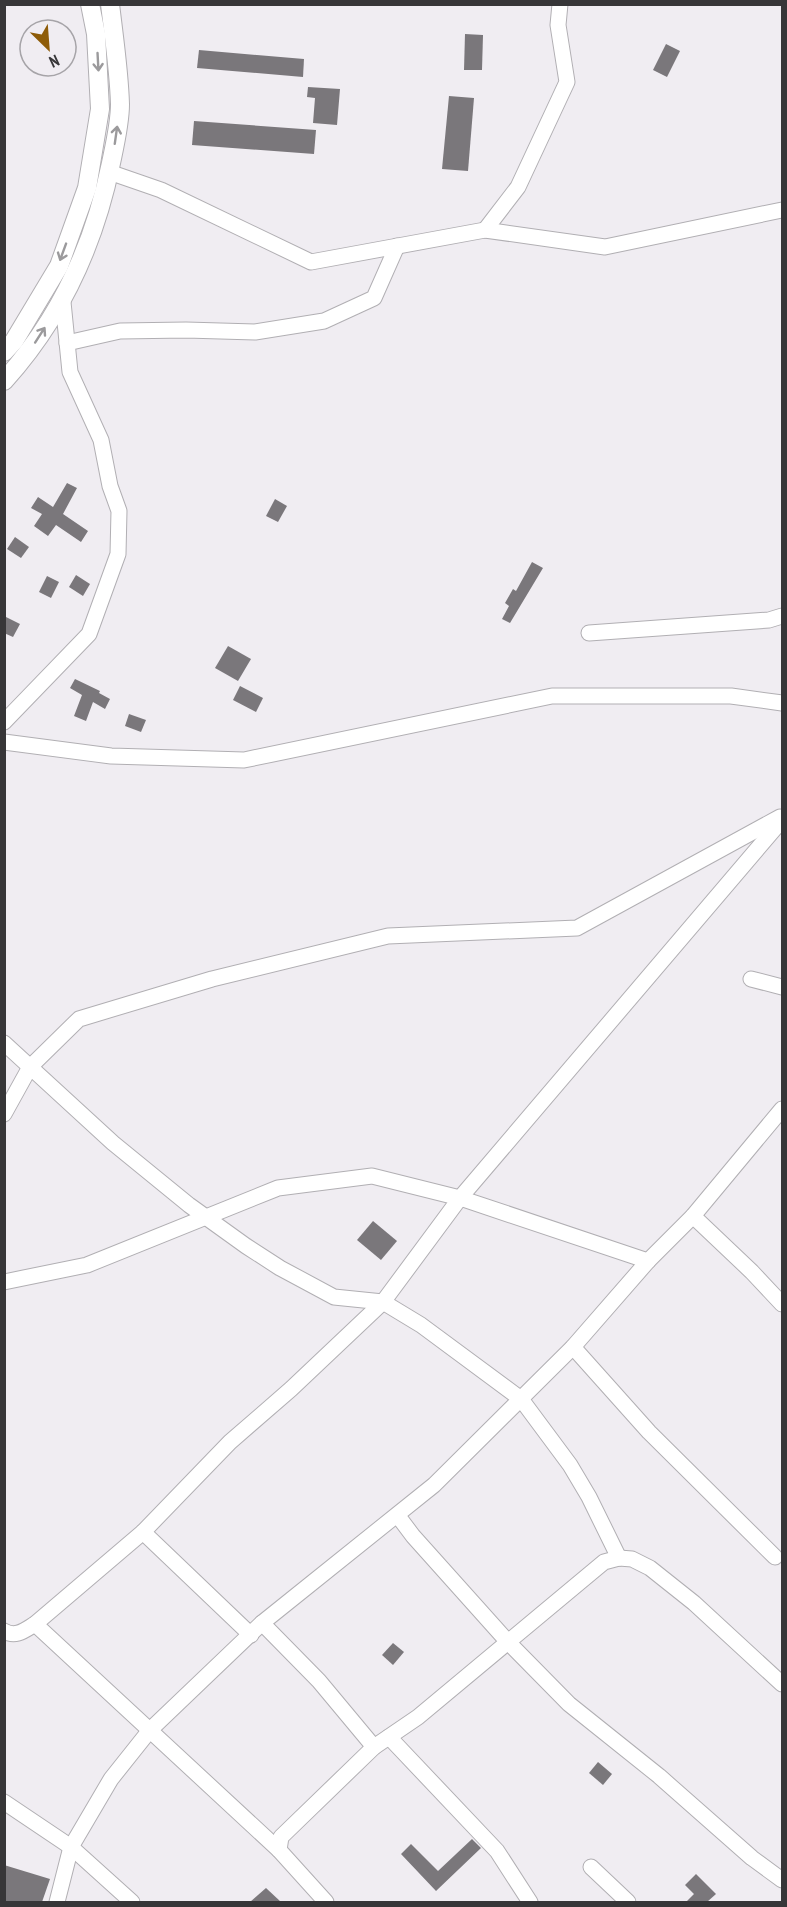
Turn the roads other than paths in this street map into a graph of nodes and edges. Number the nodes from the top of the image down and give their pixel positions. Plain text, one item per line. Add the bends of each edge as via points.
1 (90, 4) edge
2 (110, 4) edge
3 (560, 4) edge
4 (109, 172) junction
5 (783, 210) edge
6 (485, 230) junction
7 (398, 246) junction
8 (63, 302) junction
9 (67, 343) junction
10 (4, 352) edge
11 (4, 381) edge
12 (783, 616) edge
13 (589, 633) dead end
14 (783, 703) edge
15 (4, 722) edge
16 (4, 742) edge
17 (783, 818) edge
18 (751, 979) dead end
19 (783, 987) edge
20 (4, 1043) edge
21 (30, 1067) junction
22 (783, 1108) edge
23 (4, 1114) edge
24 (460, 1198) junction
25 (693, 1216) junction
26 (206, 1217) junction
27 (648, 1261) junction
28 (4, 1282) edge
29 (383, 1302) junction
30 (783, 1304) edge
31 (573, 1347) junction
32 (521, 1399) junction
33 (398, 1516) junction
34 (143, 1533) junction
35 (775, 1557) dead end
36 (619, 1558) junction
37 (35, 1624) junction
38 (257, 1629) junction
39 (4, 1631) edge
40 (507, 1641) junction
41 (783, 1684) edge
42 (150, 1730) junction
43 (389, 1737) junction
44 (374, 1747) junction
45 (4, 1802) edge
46 (71, 1847) junction
47 (279, 1850) junction
48 (591, 1867) dead end
49 (783, 1880) edge
50 (57, 1902) edge
51 (132, 1902) edge
52 (326, 1902) edge
53 (530, 1902) edge
54 (628, 1902) edge

1 -> 10 street via 96,34 100,109 87,188 58,266
4 -> 2 street via 120,106
3 - 6 street via 558,25 567,82 518,187
4 - 7 street via 161,190 311,262
4 - 8 street via 79,268
5 - 6 street via 605,247
6 - 7 street
7 - 9 street via 374,298 324,321 255,332 120,331
8 - 9 street
11 -> 8 street via 27,356
9 - 15 street via 70,372 101,440 119,511 118,554 89,634
12 - 13 street
14 - 16 street via 731,696 552,696 244,760 111,756
17 - 21 street via 577,928 387,936 212,979 79,1019
17 - 24 street
18 - 19 street
20 - 21 street
21 - 23 street
21 - 26 street via 113,1143
22 - 25 street
24 - 26 street via 372,1176 278,1188
24 - 27 street
24 - 29 street
25 - 27 street
25 - 30 street
26 - 28 street via 87,1266
26 - 29 street via 279,1268 334,1297
27 - 31 street
29 - 32 street via 422,1325
29 - 34 street via 230,1442
31 - 32 street
31 - 35 street via 648,1432
32 - 33 street
32 - 36 street via 570,1465
33 - 38 street
33 - 40 street
34 - 37 street
34 - 38 street
36 - 40 street via 604,1562
36 - 41 street via 632,1559 650,1568
37 - 39 street via 18,1634
37 - 42 street
38 - 42 street
38 - 44 street via 319,1681
40 - 43 street
40 - 49 street via 569,1704
42 - 46 street via 111,1779
42 - 47 street
43 - 44 street
43 - 53 street via 497,1851
44 - 47 street via 281,1837
45 - 46 street
46 - 50 street
46 - 51 street
47 - 52 street
48 - 54 street

